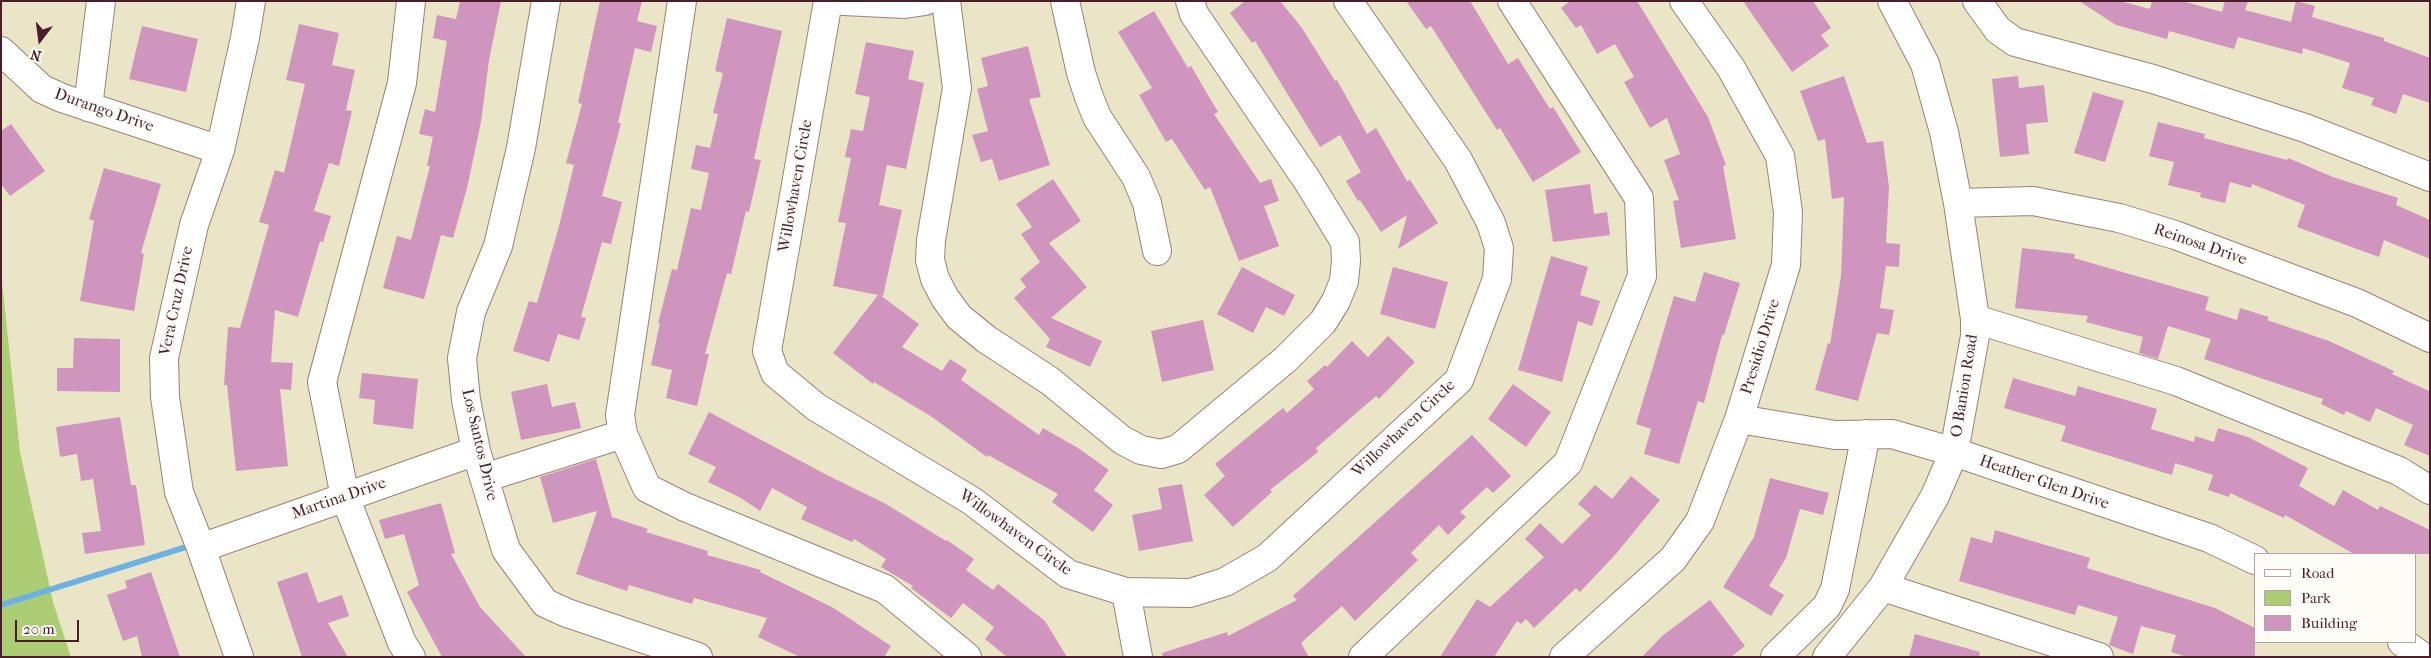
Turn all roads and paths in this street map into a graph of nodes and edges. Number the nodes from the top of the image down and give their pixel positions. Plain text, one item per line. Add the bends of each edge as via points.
1 (101, 1) edge
2 (251, 1) edge
3 (411, 1) edge
4 (546, 1) edge
5 (682, 1) edge
6 (828, 1) edge
7 (844, 1) edge
8 (946, 1) edge
9 (1065, 1) edge
10 (1190, 1) edge
11 (1348, 1) edge
12 (1512, 1) edge
13 (1684, 1) edge
14 (1892, 1) edge
15 (1977, 1) edge
16 (912, 2) edge
17 (1, 50) edge
18 (88, 107) junction
19 (220, 150) junction
20 (2430, 176) edge
21 (1958, 202) junction
22 (1157, 251) dead end
23 (1975, 319) junction
24 (2430, 338) edge
25 (1738, 419) junction
26 (623, 434) junction
27 (1866, 434) junction
28 (476, 451) junction
29 (1954, 452) junction
30 (484, 478) junction
31 (2430, 490) edge
32 (345, 497) junction
33 (201, 548) junction
34 (2254, 560) edge
35 (1883, 587) junction
36 (1126, 592) junction
37 (2403, 643) edge
38 (239, 657) edge
39 (411, 657) edge
40 (698, 657) edge
41 (967, 657) edge
42 (1138, 657) edge
43 (1363, 657) edge
44 (1564, 657) edge
45 (1775, 657) edge
46 (1827, 657) edge
47 (2099, 657) edge
48 (2423, 657) edge

1 - 18 street
2 - 19 street, Vera Cruz Drive
3 - 32 street via 402,83 322,382
4 - 28 street, Los Santos Drive via 521,148 498,246 471,312 462,358
5 - 26 street via 620,415
6 - 36 street, Willowhaven Circle via 767,351 775,373 816,406 972,501 1068,574
7 - 16 street
8 - 10 street via 957,88 931,240 930,260 935,278 959,317 986,339 1050,381 1122,440 1140,450 1161,454 1178,449 1286,359 1323,322 1341,288 1346,261 1345,242 1307,180 1194,14
9 - 22 street via 1089,96 1097,116 1136,177
11 - 36 street, Willowhaven Circle via 1458,160 1499,248 1497,279 1459,380 1267,558 1225,582 1190,593
12 - 43 street via 1639,198 1642,276 1568,463
13 - 25 street, Presidio Drive via 1731,68 1780,156 1788,212 1786,265
14 - 21 street, O Banion Road via 1925,64 1944,132
15 - 20 street via 1998,30 2015,42 2172,85 2305,128
17 - 18 street, Durango Drive via 42,89
18 - 19 street, Durango Drive
19 - 33 street, Vera Cruz Drive via 194,225 164,358 165,397 179,492
21 - 23 street, O Banion Road
21 - 24 street, Reinosa Drive via 2033,201 2119,218 2175,235 2357,303
23 - 29 street, O Banion Road via 1975,336
23 - 31 street via 2176,381 2400,471
25 - 27 street, Heather Glen Drive via 1835,435
25 - 44 street, Presidio Drive via 1700,521 1673,559
26 - 30 street
26 - 41 street via 648,488 685,507 885,589
27 - 29 street, Heather Glen Drive via 1892,434
27 - 45 street via 1835,589 1827,606
28 - 30 street, Los Santos Drive
28 - 32 street, Martina Drive
29 - 34 street, Heather Glen Drive via 2209,538
29 - 35 street, O Banion Road via 1935,496
30 - 40 street, Los Santos Drive via 506,550 545,603
32 - 33 street, Martina Drive
32 - 39 street
33 - 38 street, Vera Cruz Drive
35 - 46 street, O Banion Road
35 - 47 street
36 - 42 street
37 - 48 street

